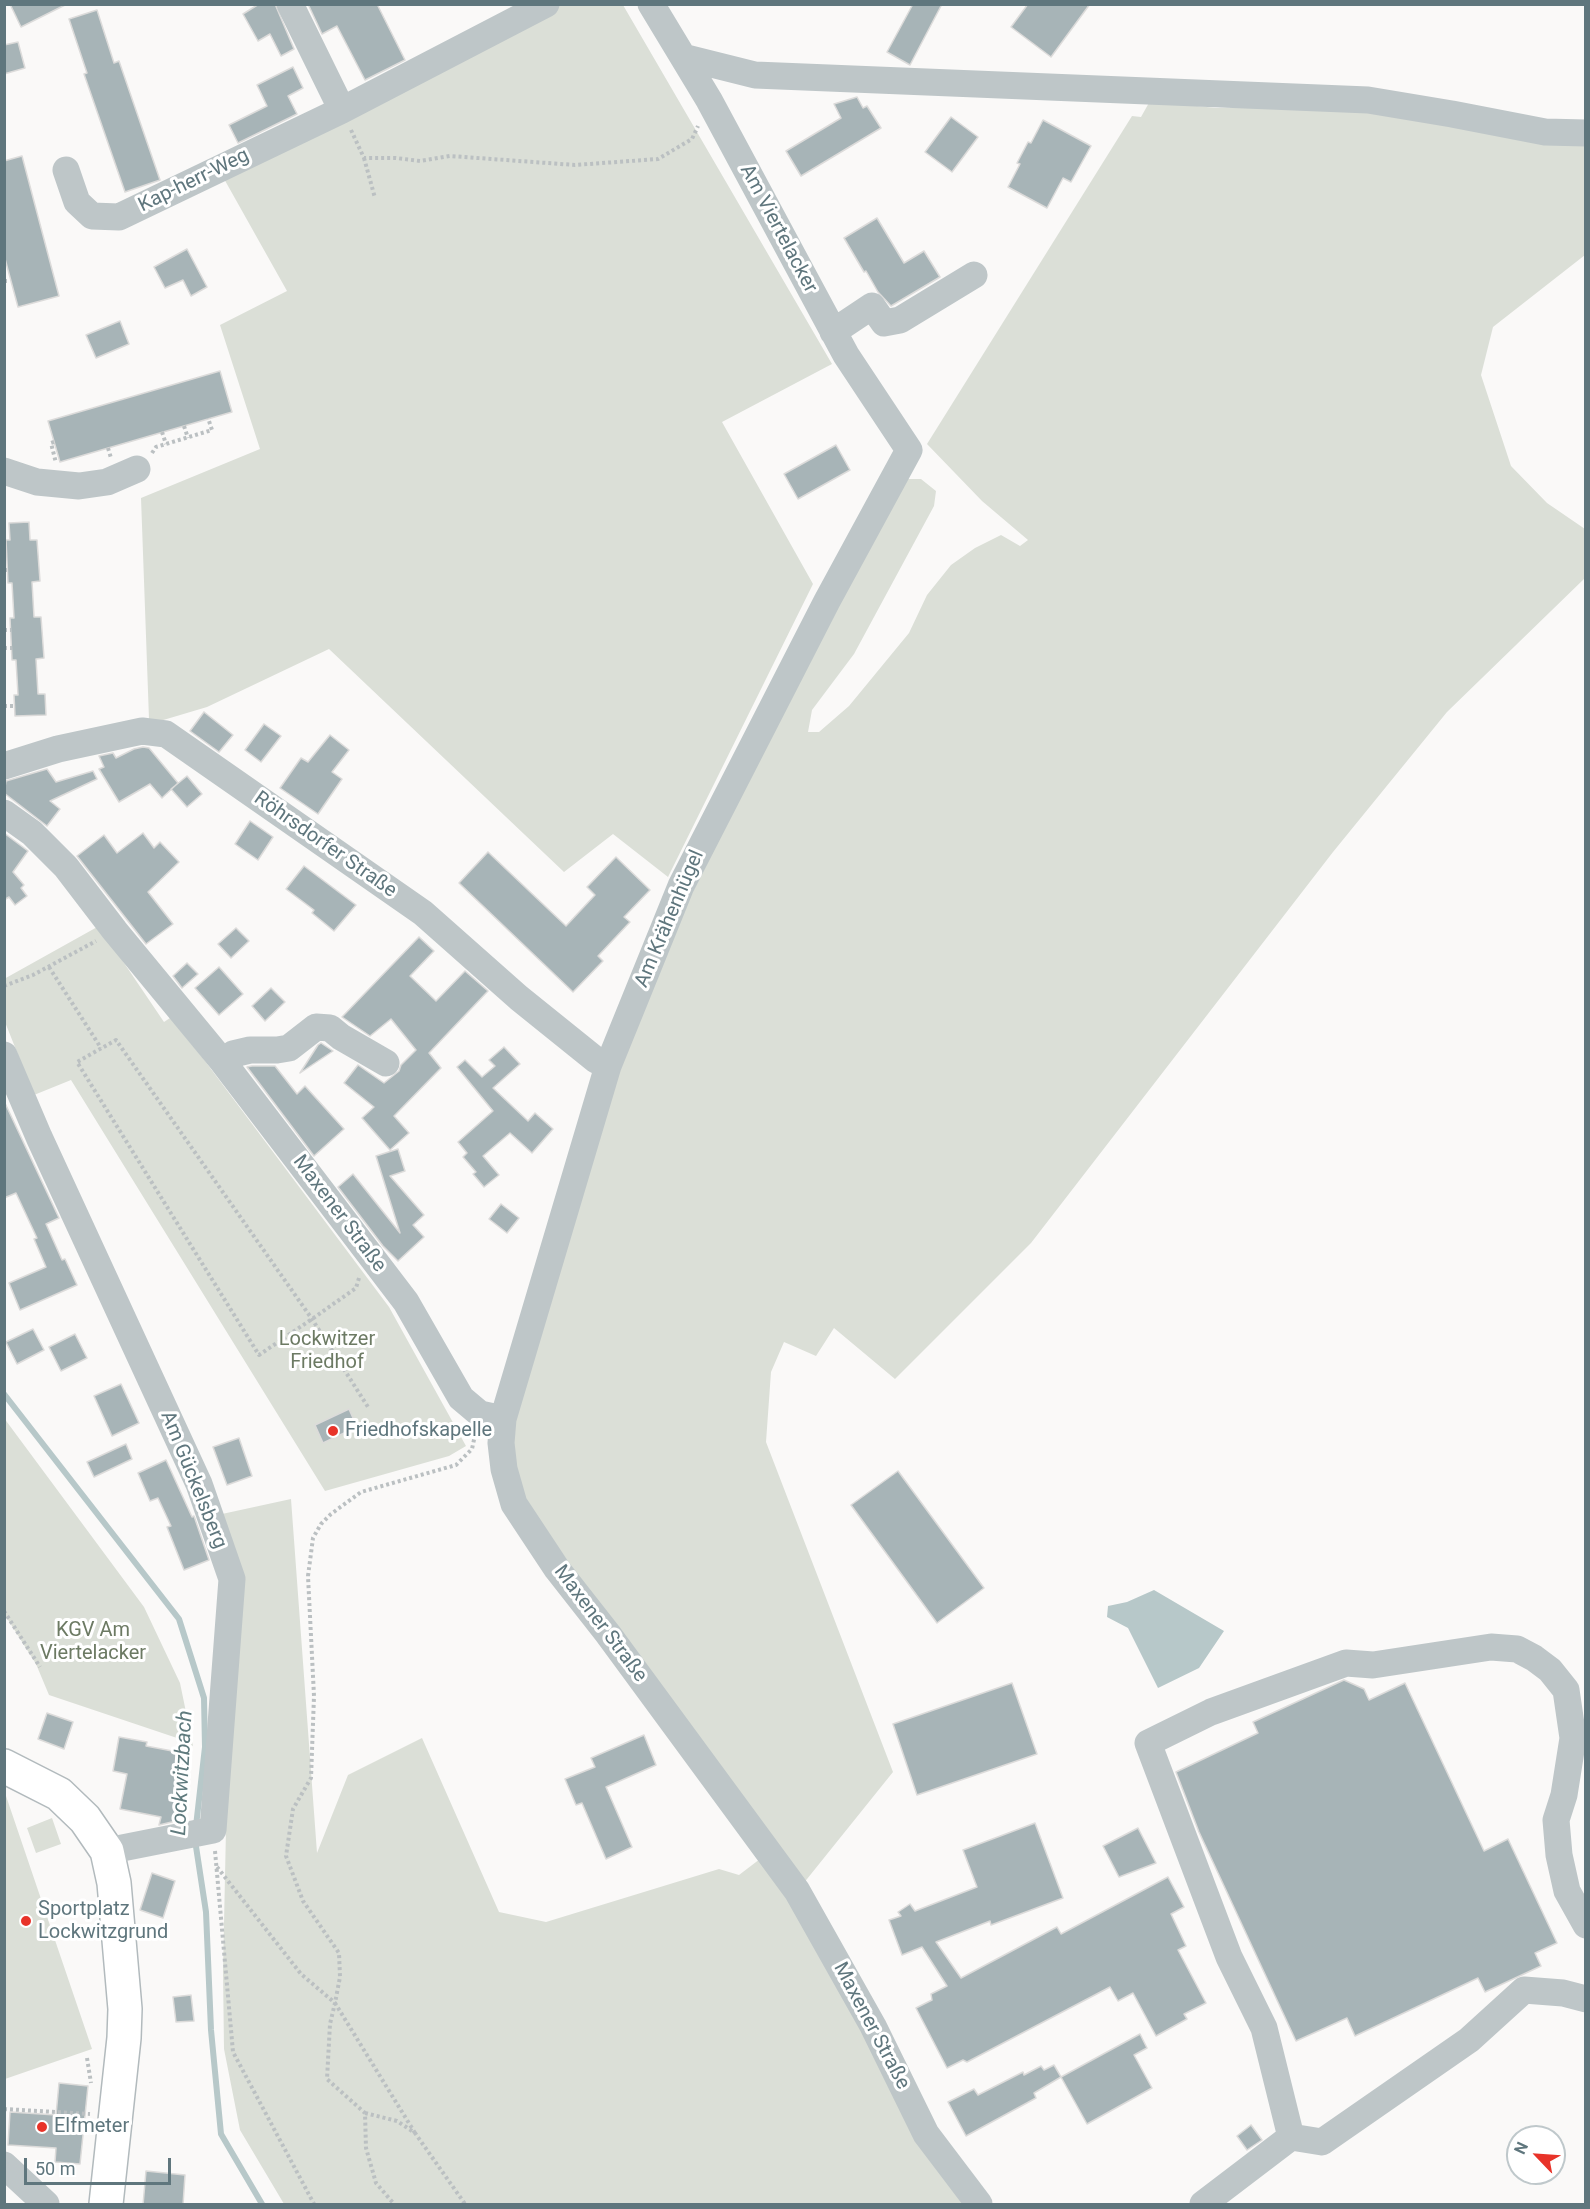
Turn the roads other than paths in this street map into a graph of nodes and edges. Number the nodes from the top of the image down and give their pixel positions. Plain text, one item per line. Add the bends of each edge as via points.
1 (290, 4) edge
2 (546, 4) edge
3 (651, 4) edge
4 (684, 57) junction
5 (342, 110) junction
6 (1586, 133) edge
7 (66, 170) dead end
8 (975, 275) dead end
9 (833, 332) junction
10 (909, 450) joint
11 (137, 469) road end
12 (4, 471) edge
13 (4, 766) edge
14 (4, 813) edge
15 (4, 1055) edge
16 (223, 1062) junction
17 (386, 1063) dead end
18 (608, 1066) junction
19 (491, 1416) junction
20 (4, 1766) edge
21 (107, 1851) junction
22 (1586, 1925) edge
23 (1586, 1999) edge
24 (1291, 2137) junction
25 (4, 2165) edge
26 (46, 2205) edge
27 (106, 2205) edge
28 (979, 2205) edge
29 (1203, 2205) edge

1 - 5 street
2 - 5 street, Kap-herr-Weg
3 - 4 street, Am Viertelacker
4 - 6 street via 754,75 1368,100 1545,132
4 - 9 street, Am Viertelacker
5 - 7 street, Kap-herr-Weg via 119,217 92,216 77,202
8 - 9 street via 900,320 884,323 872,306
9 - 10 street, Am Viertelacker
10 - 18 street, Am Krähenhügel via 681,886
11 - 12 street via 107,482 79,486 37,482
13 - 18 street, Röhrsdorfer Straße via 58,749 142,731 166,734 423,913 519,998
14 - 16 street, Maxener Straße via 32,833 66,867
15 - 21 street, Am Gückelsberg via 199,1484 232,1579 213,1830
16 - 17 street via 233,1054 250,1050 290,1048 316,1027 330,1028
16 - 19 street, Maxener Straße via 406,1302 461,1398
18 - 19 street, Am Krähenhügel
19 - 28 street, Maxener Straße via 514,1504 557,1569 797,1891 873,2026 926,2134
20 - 21 main road via 59,1794 85,1819
21 - 27 main road via 114,1882 125,2019
22 - 24 street via 1567,1892 1558,1855 1556,1821 1573,1738 1566,1690 1550,1670 1517,1649 1491,1647 1373,1665 1346,1663 1211,1712 1148,1743 1229,1957 1264,2028
23 - 24 street via 1524,1990 1469,2040 1322,2142
24 - 29 street
25 - 26 street

